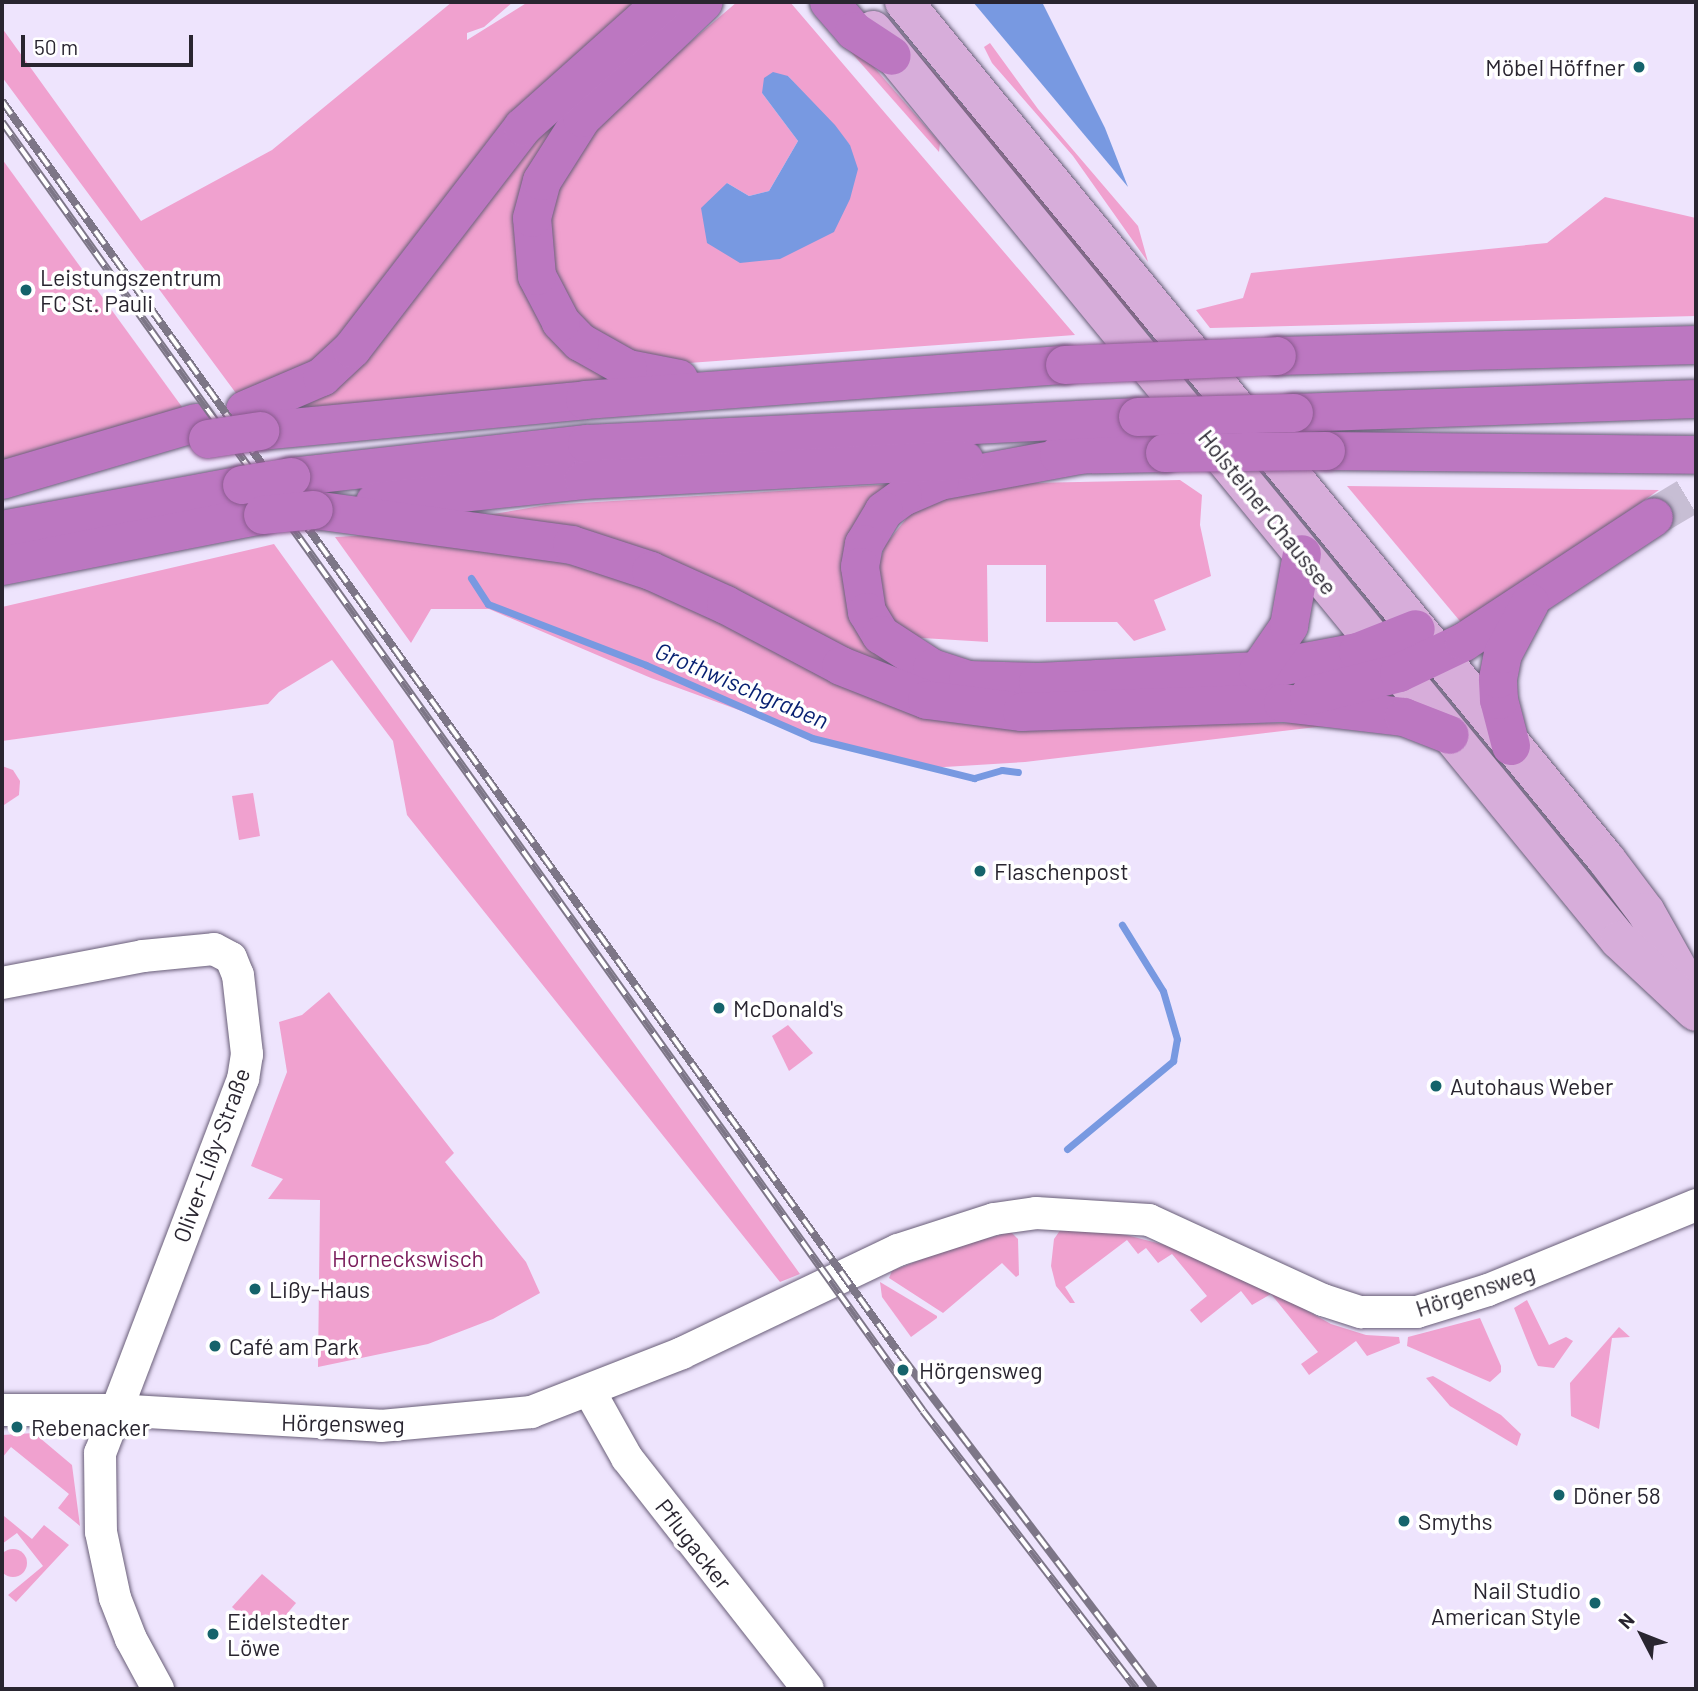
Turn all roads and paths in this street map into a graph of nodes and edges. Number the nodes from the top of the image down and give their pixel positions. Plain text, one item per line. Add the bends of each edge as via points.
1 (663, 2) edge
2 (704, 2) edge
3 (829, 2) edge
4 (851, 2) edge
5 (904, 2) edge
6 (892, 56) junction
7 (1696, 336) edge
8 (1659, 343) junction
9 (1696, 345) edge
10 (751, 387) junction
11 (1696, 399) edge
12 (253, 420) junction
13 (1085, 454) junction
14 (1696, 455) edge
15 (2, 480) edge
16 (253, 500) junction
17 (314, 510) junction
18 (1654, 517) tunnel mouth
19 (2, 530) edge
20 (1302, 554) junction
21 (2, 566) edge
22 (1531, 602) junction
23 (1426, 642) junction
24 (1388, 659) junction
25 (1258, 671) junction
26 (1283, 703) junction
27 (1450, 735) junction
28 (1511, 746) junction
29 (2, 983) edge
30 (1696, 1002) edge
31 (1696, 1012) edge
32 (1696, 1205) edge
33 (590, 1392) junction
34 (2, 1410) edge
35 (114, 1410) junction
36 (158, 1689) edge
37 (808, 1689) edge

1 - 12 highway via 523,127 352,349 322,377
2 - 10 highway via 604,93 558,150 542,181 532,218 532,246 537,275 561,322 601,358 657,377
3 - 6 highway via 855,31
4 - 6 main road, Holsteiner Chaussee
5 - 23 main road, Holsteiner Chaussee
6 - 20 main road, Holsteiner Chaussee
7 - 8 highway
8 - 9 highway
8 - 10 highway, bridge via 1065,365
10 - 12 highway
11 - 16 highway, bridge via 1138,416 587,444 291,477
12 - 15 highway, bridge
13 - 14 highway, bridge
13 - 17 highway via 584,480
13 - 25 highway via 990,476 940,481 884,511 864,544 860,566 867,612 881,635 932,668 968,680 1135,679
16 - 17 highway, bridge
16 - 19 highway
16 - 21 highway
17 - 26 highway via 572,545 651,571 841,666 927,701 1022,712
18 - 22 highway
20 - 24 main road, Holsteiner Chaussee
20 - 25 highway via 1289,626
22 - 23 highway
22 - 28 highway via 1503,654 1498,680
23 - 24 highway
23 - 28 main road, Holsteiner Chaussee
24 - 25 highway
24 - 26 highway
24 - 27 main road, Holsteiner Chaussee
26 - 27 highway via 1404,717
27 - 31 main road, Holsteiner Chaussee via 1619,940
28 - 30 main road, Holsteiner Chaussee via 1646,912
29 - 35 street, Oliver-Lißy-Straße via 206,949 226,953 236,965 247,1055 243,1079
32 - 33 street, Hörgensweg via 1488,1290 1418,1312 1381,1314 1323,1300 1149,1220 1063,1212 994,1219 898,1250
33 - 35 street, Hörgensweg via 531,1412 416,1425 325,1425
33 - 37 street, Pflugacker via 627,1458
34 - 35 street, Hörgensweg
35 - 36 street via 100,1453 102,1532 115,1598

